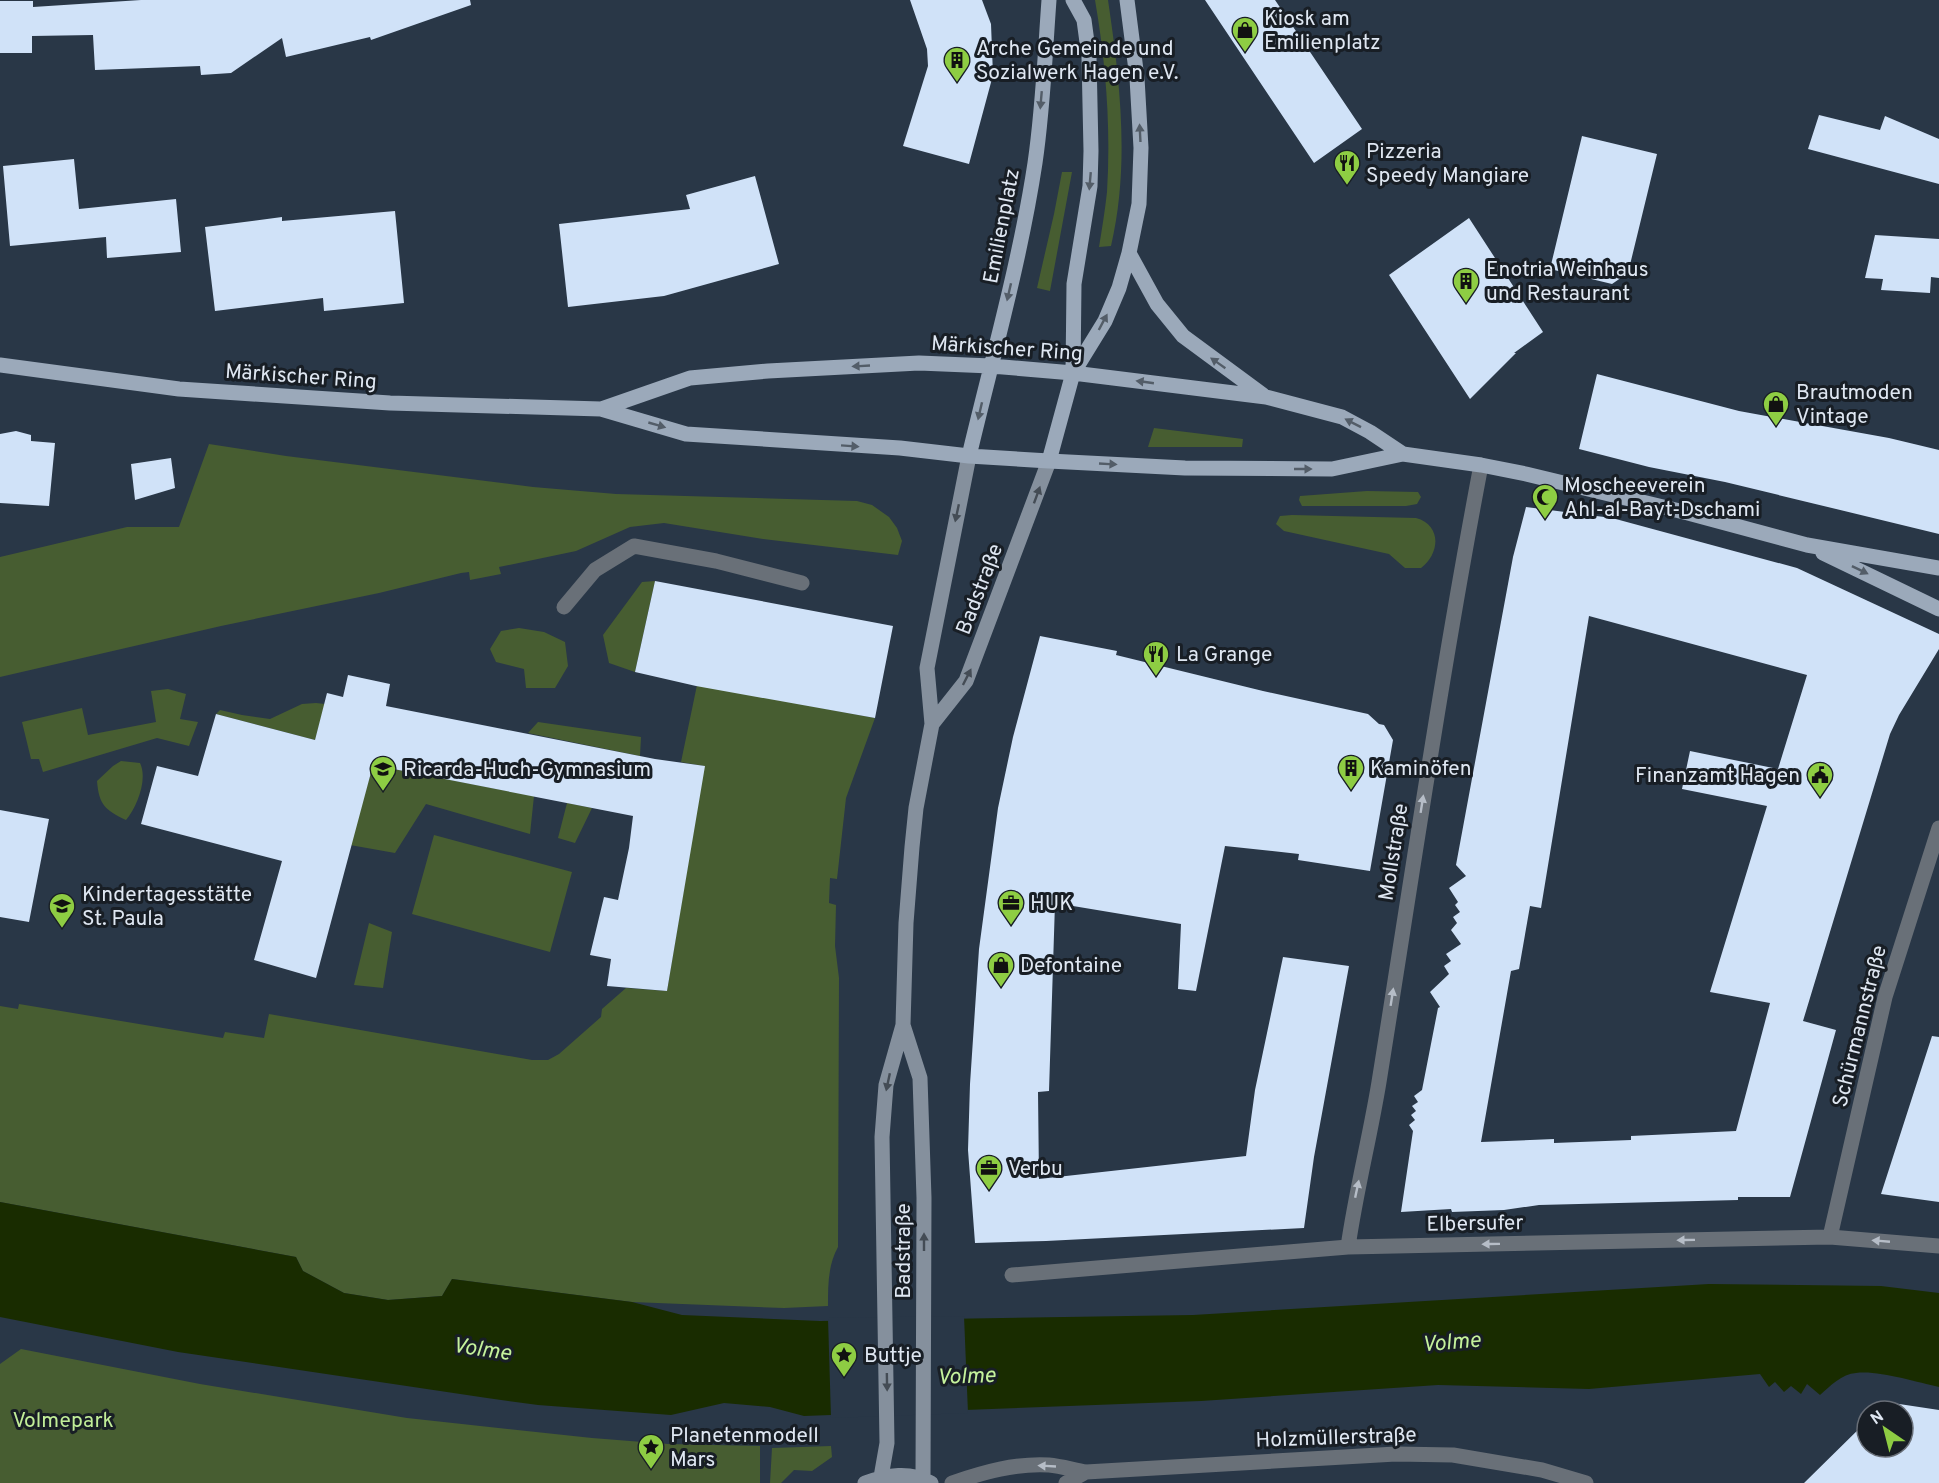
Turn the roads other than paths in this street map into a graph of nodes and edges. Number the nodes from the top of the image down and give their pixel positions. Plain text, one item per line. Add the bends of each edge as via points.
1 (1049, 0) edge
2 (1073, 0) edge
3 (1127, 0) edge
4 (1130, 253) junction
5 (0, 365) edge
6 (991, 366) junction
7 (1073, 373) junction
8 (1266, 396) junction
9 (601, 409) junction
10 (1403, 454) junction
11 (969, 456) junction
12 (1049, 461) junction
13 (1481, 465) junction
14 (1807, 545) junction
15 (1939, 568) edge
16 (802, 583) dead end
17 (564, 607) dead end
18 (1939, 609) edge
19 (932, 724) junction
20 (1939, 828) edge
21 (903, 1025) junction
22 (1830, 1237) junction
23 (1939, 1246) edge
24 (1348, 1247) junction
25 (1012, 1275) dead end
26 (1086, 1472) junction
27 (881, 1477) junction
28 (927, 1481) edge
29 (865, 1483) edge
30 (952, 1483) edge
31 (1066, 1483) edge
32 (1586, 1483) edge

1 -> 6 main road, Emilienplatz via 1035,161
2 -> 7 main road via 1084,20 1089,57 1091,151 1090,186 1074,284
4 -> 3 main road via 1139,204 1141,148
7 -> 4 main road via 1105,321
8 -> 4 main road via 1183,336 1157,304
5 - 9 main road, Märkischer Ring via 191,390 390,404
6 - 7 main road, Märkischer Ring
6 -> 9 main road, Märkischer Ring via 919,363 690,378
6 -> 11 main road, Emilienplatz
8 -> 7 main road, Märkischer Ring
7 - 12 main road
10 -> 8 main road, Märkischer Ring via 1342,417
9 -> 11 main road, Märkischer Ring via 686,434
12 -> 10 main road, Märkischer Ring via 1185,468 1332,469
10 - 13 main road, Märkischer Ring
11 - 12 main road, Märkischer Ring
11 -> 19 street, Badstraße via 927,668
19 -> 12 street, Badstraße via 966,681
13 - 14 main road, Märkischer Ring
24 -> 13 street, Mollstraße via 1379,1086 1433,734
14 - 15 main road, Märkischer Ring
14 -> 18 main road, Märkischer Ring
16 - 17 street via 634,546 595,570
19 - 21 street, Badstraße via 912,847
20 - 22 street, Schürmannstraße via 1885,997
21 -> 27 street, Badstraße via 886,1085 882,1137 887,1443
28 -> 21 street, Badstraße via 923,1441 924,1198 920,1078
23 -> 22 street, Elbersufer
22 -> 24 street, Elbersufer
24 - 25 street, Elbersufer
26 -> 30 street, Holzmüllerstraße via 1050,1465 1008,1467
26 - 31 street, Holzmüllerstraße
26 - 32 street, Holzmüllerstraße via 1396,1454 1453,1455 1542,1470
27 - 28 street via 902,1474
27 - 29 street

